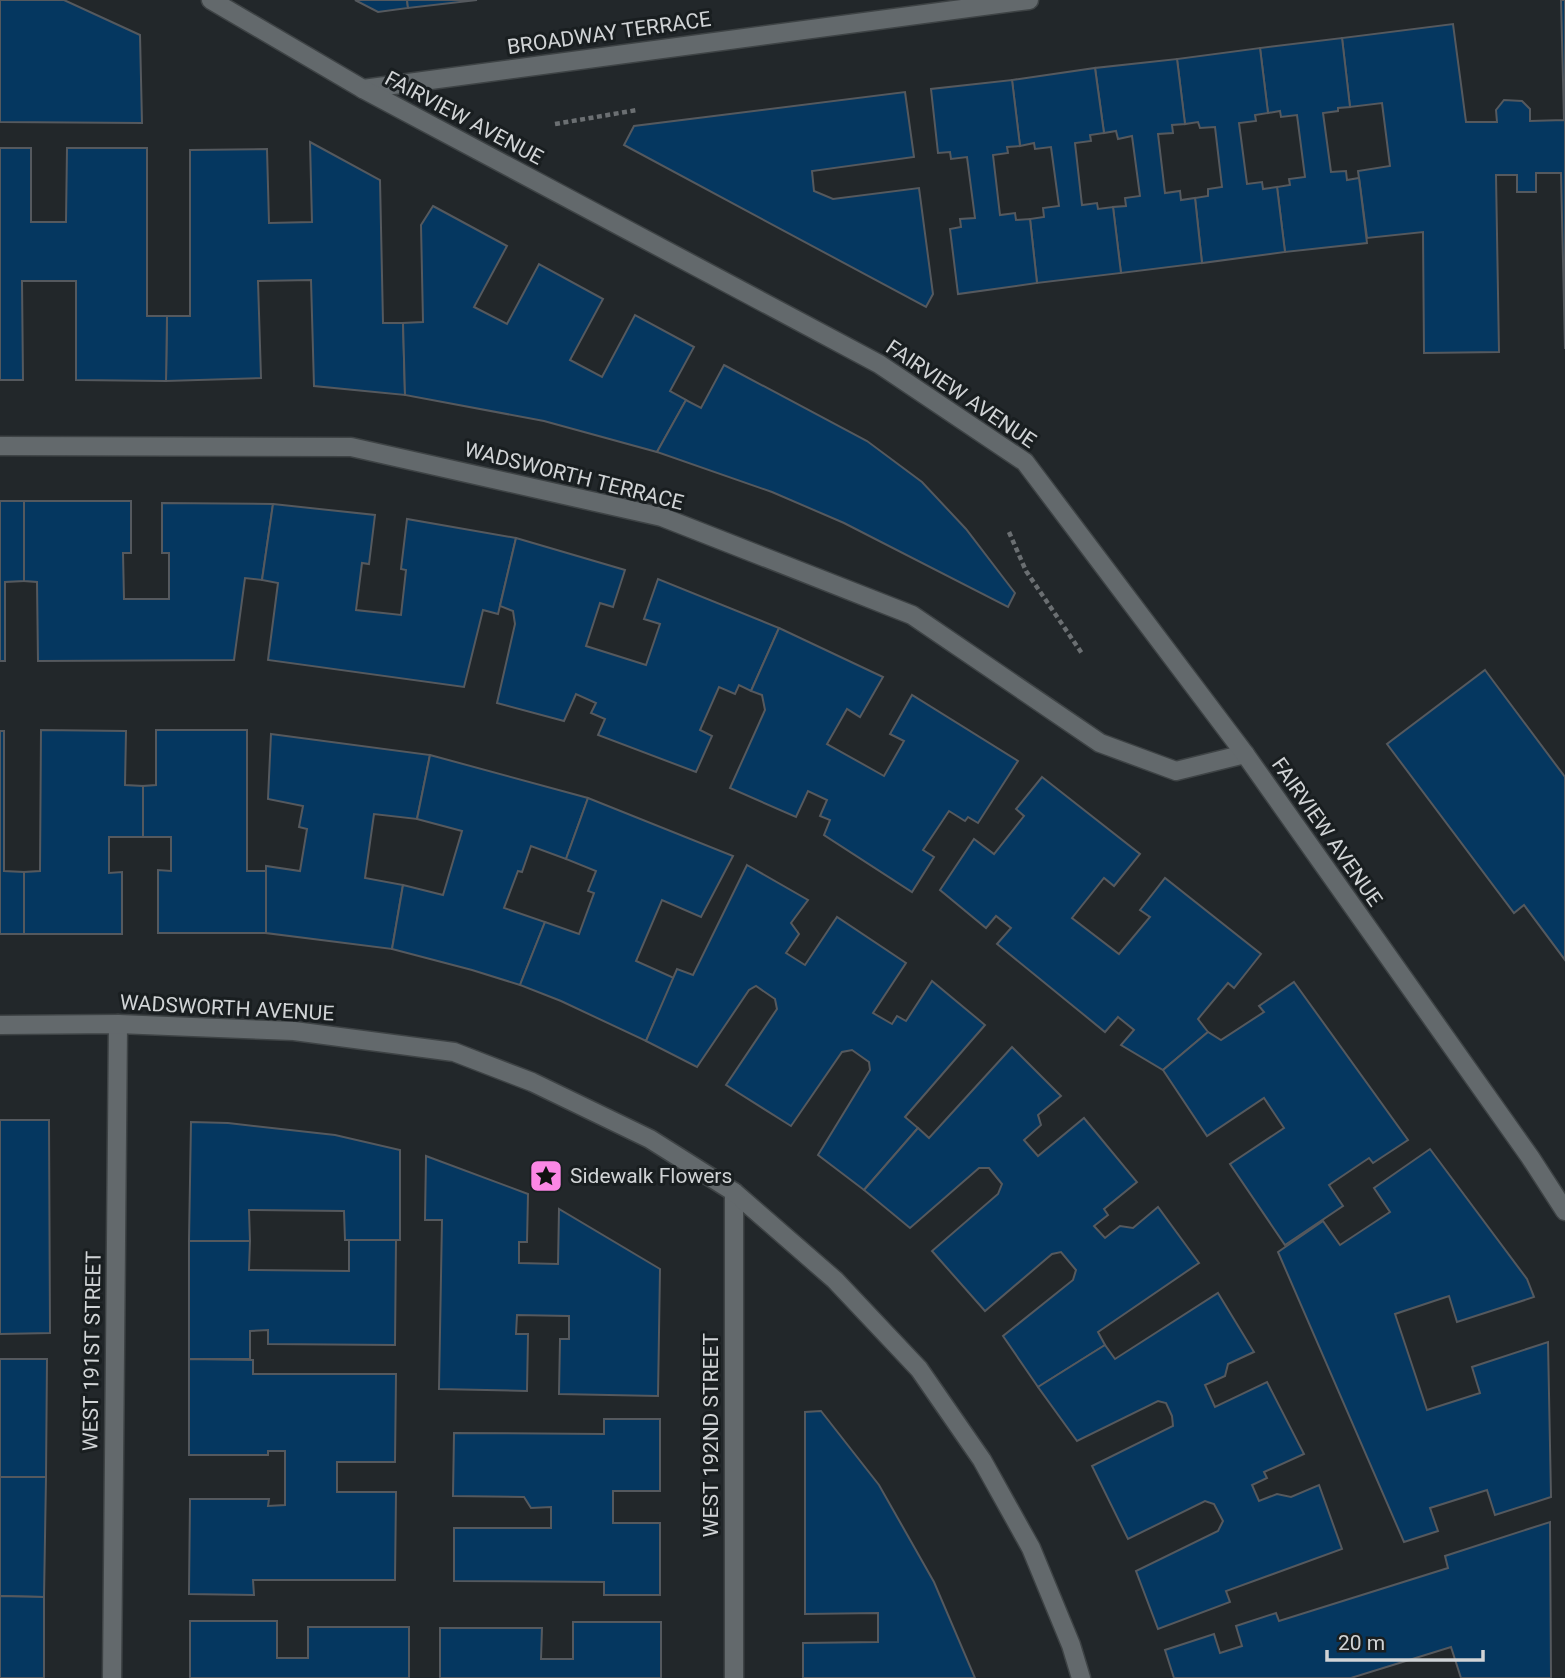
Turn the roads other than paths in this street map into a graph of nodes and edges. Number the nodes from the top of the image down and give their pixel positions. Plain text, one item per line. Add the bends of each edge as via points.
1 (211, 0) edge
2 (1028, 0) edge
3 (363, 89) junction
4 (0, 446) edge
5 (1245, 754) junction
6 (118, 1024) junction
7 (0, 1025) edge
8 (734, 1192) junction
9 (1565, 1211) edge
10 (112, 1678) edge
11 (734, 1678) edge
12 (1081, 1678) edge

1 - 3 street, FAIRVIEW AVENUE
2 - 3 street, BROADWAY TERRACE
3 - 5 street, FAIRVIEW AVENUE via 879,364 1025,462
4 - 5 street, WADSWORTH TERRACE via 351,447 662,517 912,615 1100,743 1176,771
5 - 9 street, FAIRVIEW AVENUE
6 - 7 street, WADSWORTH AVENUE
6 - 8 street, WADSWORTH AVENUE via 294,1031 454,1052 532,1082 650,1139
6 - 10 street, WEST 191ST STREET
8 - 11 street, WEST 192ND STREET
8 - 12 street, WADSWORTH AVENUE via 835,1280 919,1369 982,1460 1031,1548

